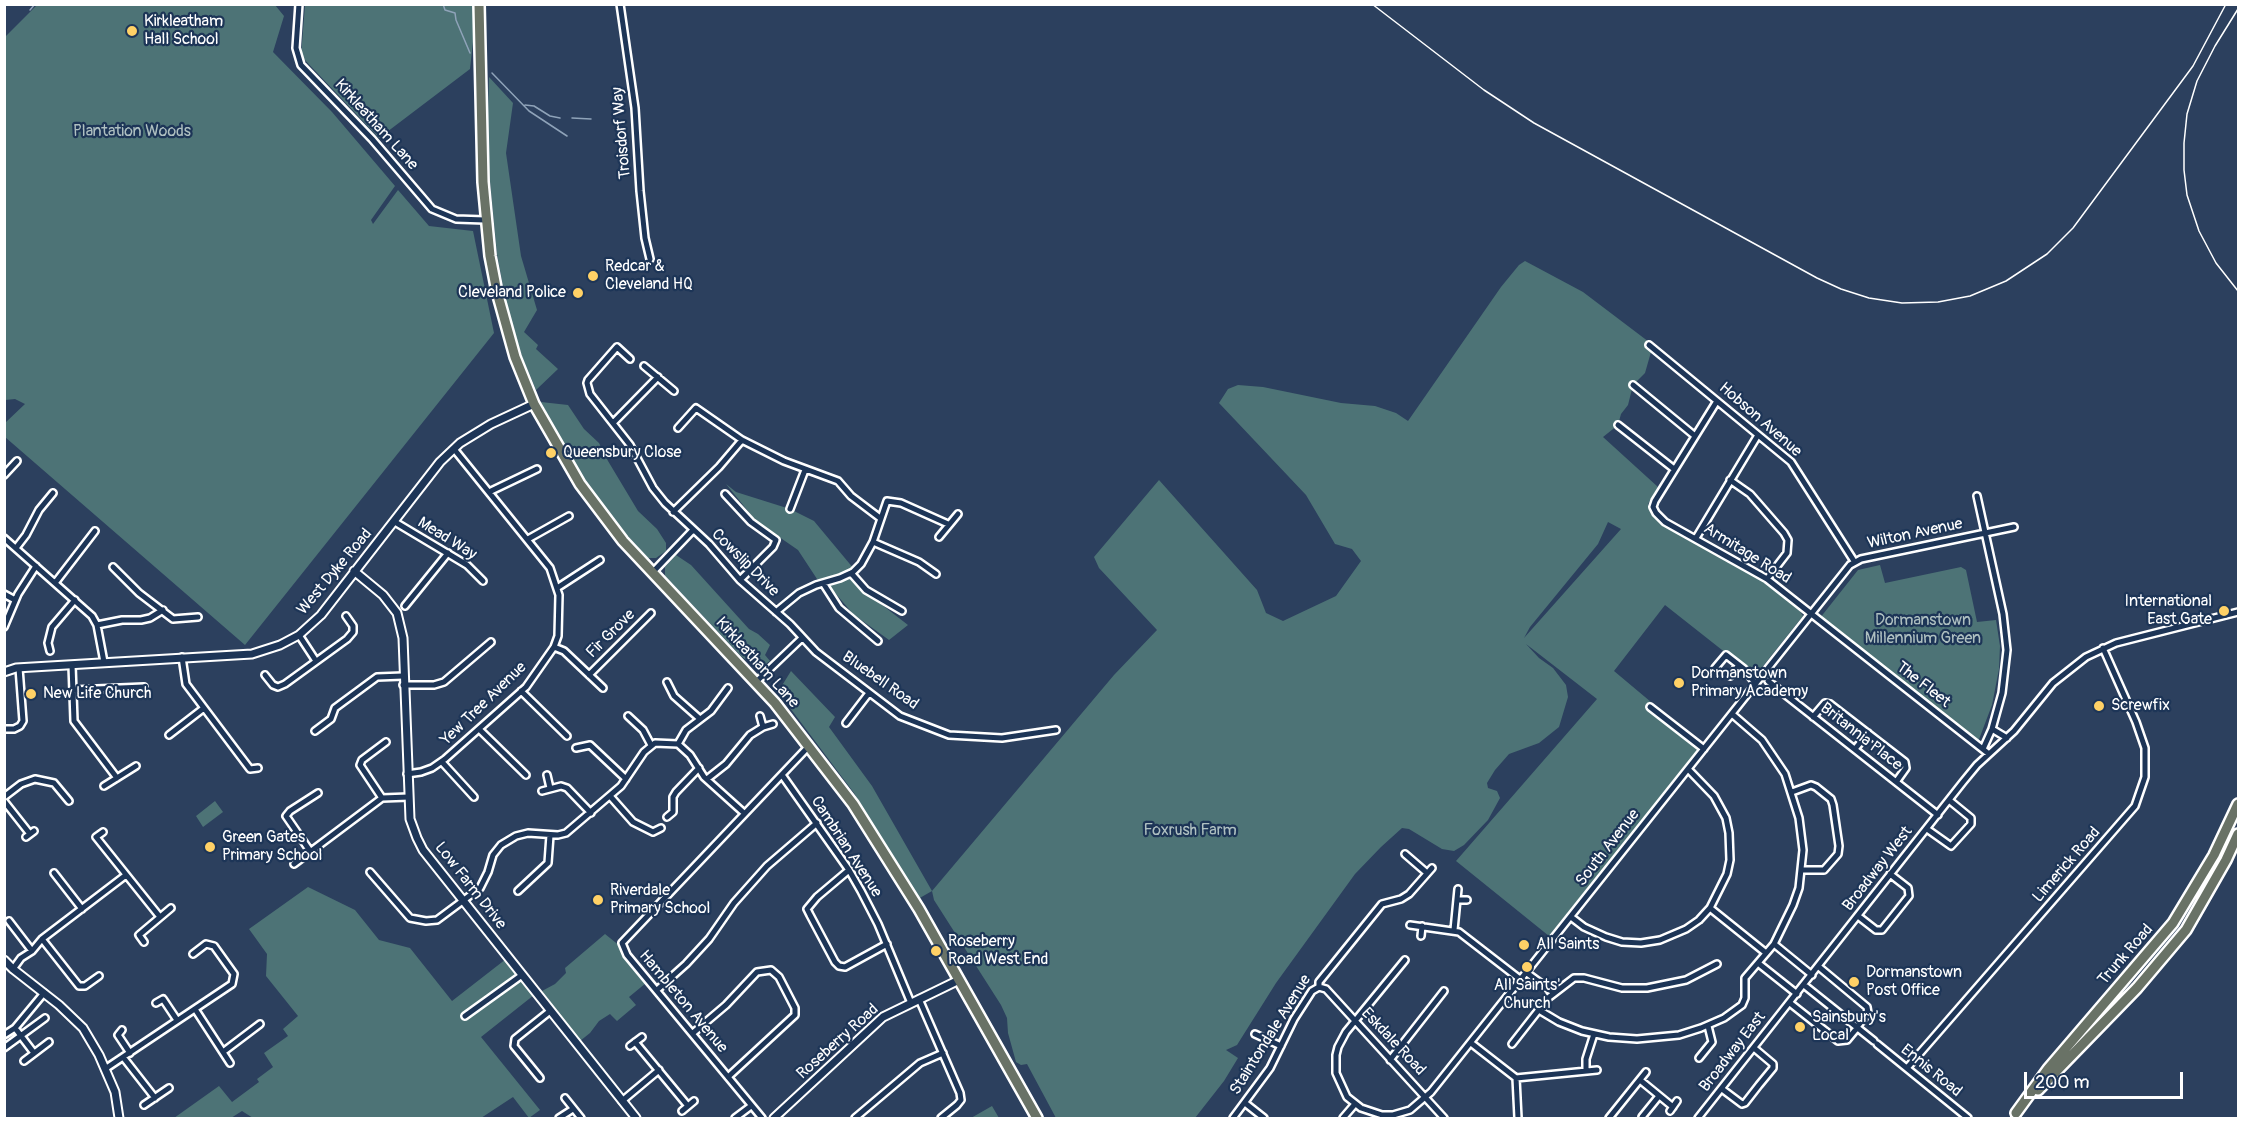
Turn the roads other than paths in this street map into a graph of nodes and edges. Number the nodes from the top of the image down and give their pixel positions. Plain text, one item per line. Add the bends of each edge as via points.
1 (299, 4) edge
2 (479, 4) edge
3 (620, 4) edge
4 (485, 220) junction
5 (650, 259) dead end
6 (1649, 345) dead end
7 (630, 358) dead end
8 (644, 366) dead end
9 (658, 377) junction
10 (1633, 385) dead end
11 (674, 391) dead end
12 (1717, 401) junction
13 (534, 404) junction
14 (613, 423) junction
15 (1618, 425) dead end
16 (678, 428) dead end
17 (1758, 435) junction
18 (1695, 436) junction
19 (742, 440) junction
20 (454, 449) junction
21 (8, 460) dead end
22 (1674, 469) junction
23 (805, 470) junction
24 (4, 475) edge
25 (534, 478) dead end
26 (1730, 480) junction
27 (489, 492) junction
28 (53, 493) dead end
29 (725, 494) dead end
30 (1977, 496) dead end
31 (47, 500) junction
32 (54, 506) dead end
33 (790, 509) dead end
34 (673, 512) junction
35 (958, 514) dead end
36 (880, 518) junction
37 (395, 522) junction
38 (948, 524) junction
39 (570, 525) dead end
40 (2014, 527) dead end
41 (693, 530) junction
42 (95, 531) dead end
43 (1985, 533) junction
44 (91, 537) junction
45 (939, 537) dead end
46 (4, 538) edge
47 (1696, 538) junction
48 (528, 539) junction
49 (98, 542) dead end
50 (873, 542) junction
51 (16, 548) junction
52 (448, 553) junction
53 (1854, 561) junction
54 (36, 566) junction
55 (113, 567) dead end
56 (601, 568) dead end
57 (354, 571) junction
58 (652, 573) junction
59 (851, 573) junction
60 (936, 574) dead end
61 (1767, 579) junction
62 (740, 580) junction
63 (483, 581) dead end
64 (55, 583) junction
65 (824, 583) junction
66 (557, 588) junction
67 (4, 594) edge
68 (15, 600) junction
69 (75, 600) junction
70 (405, 606) dead end
71 (163, 610) junction
72 (902, 611) dead end
73 (776, 612) junction
74 (2238, 612) edge
75 (651, 613) dead end
76 (1811, 614) junction
77 (346, 616) dead end
78 (198, 617) dead end
79 (97, 625) junction
80 (4, 627) edge
81 (299, 635) junction
82 (802, 638) junction
83 (878, 641) dead end
84 (491, 642) dead end
85 (48, 643) junction
86 (40, 644) dead end
87 (554, 647) junction
88 (2103, 648) junction
89 (50, 651) dead end
90 (182, 657) junction
91 (316, 661) junction
92 (104, 663) junction
93 (72, 664) junction
94 (1739, 665) junction
95 (19, 668) junction
96 (1715, 668) dead end
97 (4, 672) edge
98 (265, 675) dead end
99 (589, 675) junction
100 (403, 676) junction
101 (1730, 676) dead end
102 (1768, 681) dead end
103 (666, 682) dead end
104 (756, 682) junction
105 (1756, 684) junction
106 (403, 685) junction
107 (144, 687) dead end
108 (603, 688) dead end
109 (728, 688) dead end
110 (73, 690) junction
111 (521, 692) junction
112 (869, 693) junction
113 (1650, 707) dead end
114 (204, 708) junction
115 (1732, 714) junction
116 (628, 716) dead end
117 (760, 716) dead end
118 (1814, 717) junction
119 (700, 719) junction
120 (846, 723) dead end
121 (773, 724) dead end
122 (763, 727) junction
123 (4, 729) edge
124 (479, 729) junction
125 (1992, 729) junction
126 (1056, 730) dead end
127 (315, 731) dead end
128 (1868, 733) junction
129 (169, 735) dead end
130 (567, 736) dead end
131 (592, 736) dead end
132 (2007, 738) junction
133 (386, 741) dead end
134 (678, 744) junction
135 (590, 745) junction
136 (651, 745) junction
137 (809, 746) junction
138 (576, 748) dead end
139 (1704, 749) junction
140 (1855, 749) junction
141 (1983, 749) junction
142 (1989, 754) junction
143 (442, 762) junction
144 (136, 766) dead end
145 (258, 768) dead end
146 (699, 768) junction
147 (1688, 769) junction
148 (525, 771) dead end
149 (406, 774) junction
150 (547, 775) dead end
151 (782, 775) junction
152 (117, 778) junction
153 (626, 779) junction
154 (707, 779) junction
155 (1896, 782) junction
156 (104, 786) dead end
157 (550, 788) junction
158 (542, 792) dead end
159 (1792, 792) junction
160 (318, 793) dead end
161 (610, 796) junction
162 (409, 797) junction
163 (474, 797) dead end
164 (382, 798) junction
165 (4, 799) edge
166 (1949, 800) junction
167 (69, 801) dead end
168 (2238, 804) edge
169 (591, 813) junction
170 (744, 813) junction
171 (1938, 814) junction
172 (667, 818) dead end
173 (817, 823) junction
174 (661, 828) dead end
175 (1927, 829) junction
176 (103, 832) dead end
177 (653, 832) junction
178 (30, 834) dead end
179 (2238, 834) edge
180 (550, 835) junction
181 (652, 839) dead end
182 (310, 851) junction
183 (1405, 854) dead end
184 (294, 864) dead end
185 (1432, 868) dead end
186 (849, 870) junction
187 (1802, 870) junction
188 (370, 872) dead end
189 (54, 873) dead end
190 (1427, 873) junction
191 (1890, 874) junction
192 (126, 875) junction
193 (1458, 889) dead end
194 (518, 891) dead end
195 (1381, 894) dead end
196 (464, 900) junction
197 (1457, 900) junction
198 (1467, 900) dead end
199 (1385, 903) junction
200 (171, 908) dead end
201 (1710, 908) junction
202 (82, 909) junction
203 (1858, 916) junction
204 (160, 917) junction
205 (1571, 917) junction
206 (9, 921) dead end
207 (1410, 925) dead end
208 (1422, 926) junction
209 (1454, 930) junction
210 (1421, 936) dead end
211 (42, 939) junction
212 (144, 942) dead end
213 (887, 944) junction
214 (1774, 944) junction
215 (32, 951) junction
216 (1766, 953) junction
217 (193, 954) dead end
218 (4, 960) edge
219 (1405, 960) dead end
220 (1758, 963) junction
221 (1717, 964) dead end
222 (1698, 966) dead end
223 (1818, 967) junction
224 (13, 969) junction
225 (1527, 973) junction
226 (1702, 973) junction
227 (522, 975) junction
228 (1812, 975) junction
229 (99, 976) dead end
230 (959, 980) junction
231 (1521, 980) junction
232 (1804, 984) junction
233 (1319, 987) junction
234 (657, 990) junction
235 (1444, 991) dead end
236 (44, 993) junction
237 (1554, 993) junction
238 (1797, 994) junction
239 (915, 1001) junction
240 (156, 1003) dead end
241 (1790, 1003) junction
242 (195, 1009) junction
243 (1539, 1010) junction
244 (550, 1011) junction
245 (465, 1016) dead end
246 (45, 1018) dead end
247 (177, 1020) junction
248 (1355, 1022) junction
249 (260, 1024) dead end
250 (1708, 1026) junction
251 (15, 1028) junction
252 (1857, 1028) junction
253 (122, 1030) dead end
254 (693, 1034) junction
255 (1255, 1034) dead end
256 (1594, 1034) junction
257 (4, 1035) edge
258 (21, 1036) junction
259 (1518, 1036) junction
260 (642, 1037) dead end
261 (1525, 1041) dead end
262 (49, 1042) dead end
263 (1471, 1043) junction
264 (1512, 1044) dead end
265 (1281, 1046) junction
266 (4, 1048) edge
267 (1754, 1048) junction
268 (223, 1052) junction
269 (34, 1053) junction
270 (130, 1053) junction
271 (943, 1053) junction
272 (123, 1057) junction
273 (1699, 1058) dead end
274 (1390, 1059) junction
275 (24, 1061) dead end
276 (230, 1063) dead end
277 (1907, 1068) junction
278 (105, 1069) junction
279 (659, 1070) junction
280 (1597, 1070) dead end
281 (1586, 1071) junction
282 (1646, 1072) dead end
283 (728, 1077) junction
284 (540, 1078) dead end
285 (1516, 1078) junction
286 (1640, 1080) junction
287 (169, 1088) dead end
288 (1722, 1089) junction
289 (1659, 1096) junction
290 (155, 1098) junction
291 (565, 1098) dead end
292 (1425, 1098) junction
293 (622, 1101) junction
294 (694, 1101) dead end
295 (1245, 1103) junction
296 (1355, 1104) junction
297 (144, 1105) dead end
298 (688, 1106) junction
299 (751, 1106) junction
300 (1673, 1106) dead end
301 (573, 1109) junction
302 (682, 1111) dead end
303 (2014, 1116) edge
304 (632, 1117) edge
305 (1642, 1117) dead end
306 (119, 1119) edge
307 (559, 1119) edge
308 (581, 1119) edge
309 (735, 1119) edge
310 (762, 1119) edge
311 (774, 1119) edge
312 (855, 1119) edge
313 (941, 1119) edge
314 (1037, 1119) edge
315 (1233, 1119) edge
316 (1264, 1119) edge
317 (1343, 1119) edge
318 (1444, 1119) edge
319 (1518, 1119) edge
320 (1609, 1119) edge
321 (1698, 1119) edge
322 (1968, 1119) edge

1 - 4 street, Kirkleatham Lane via 296,48 301,65 432,209 450,218
2 - 4 main road, Kirkleatham Lane
3 - 5 street, Troisdorf Way
4 - 13 main road, Kirkleatham Lane via 497,292 515,357
6 - 12 street, Hobson Avenue
7 - 14 street, Cowslip Drive via 617,347 587,383 590,394
8 - 9 street
9 - 11 street
9 - 14 street
10 - 18 street
12 - 17 street, Hobson Avenue
12 - 18 street
13 - 20 street, West Dyke Road via 491,424
13 - 58 main road, Kirkleatham Lane via 598,509
14 - 34 street, Cowslip Drive via 653,488
15 - 22 street
16 - 19 street via 696,408
17 - 26 street
17 - 53 street, Hobson Avenue via 1791,462
18 - 22 street
19 - 23 street
19 - 34 street
20 - 27 street, Yew Tree Avenue
20 - 37 street, West Dyke Road
21 - 24 street via 16,463
22 - 47 street, Armitage Road via 1653,507 1665,522
23 - 33 street
23 - 36 street via 838,481
25 - 27 street via 534,471
26 - 47 street
26 - 61 street via 1750,494 1788,540 1787,553
27 - 48 street, Yew Tree Avenue
28 - 31 street
29 - 62 street via 751,522 776,540
30 - 43 street
31 - 32 street
31 - 51 street
34 - 41 street, Cowslip Drive
35 - 38 street
36 - 38 street via 887,501 901,503
36 - 50 street
37 - 52 street, Mead Way
37 - 57 street, West Dyke Road
38 - 45 street
39 - 48 street via 568,517
40 - 43 street, Wilton Avenue
41 - 58 street
41 - 62 street, Cowslip Drive
42 - 44 street
43 - 53 street, Wilton Avenue
43 - 125 street via 2007,650 2005,681
44 - 49 street
44 - 64 street
46 - 51 street
47 - 61 street, Armitage Road
48 - 66 street, Yew Tree Avenue via 550,568
50 - 59 street
50 - 60 street via 919,562
51 - 54 street
52 - 63 street, Mead Way
52 - 70 street
53 - 76 street, Wilton Avenue
54 - 64 street
54 - 68 street
55 - 71 street
56 - 66 street via 599,561
57 - 81 street, West Dyke Road via 321,615
57 - 100 street, Low Farm Drive via 383,595 397,613
58 - 104 main road, Kirkleatham Lane
59 - 65 street, Cowslip Drive
59 - 72 street via 866,590
61 - 76 street, Armitage Road
62 - 73 street, Cowslip Drive
64 - 69 street
65 - 73 street, Cowslip Drive via 792,597
65 - 83 street via 839,608
66 - 87 street, Yew Tree Avenue via 558,636
67 - 68 street
68 - 80 street
69 - 79 street
69 - 85 street via 56,620
71 - 78 street via 177,620
71 - 79 street via 150,618
73 - 82 street, Bluebell Road
74 - 88 street, Broadway West
75 - 99 street, Fir Grove
76 - 105 street, South Avenue
76 - 141 street, The Fleet
77 - 91 street via 353,626 352,632
79 - 92 street
81 - 90 street, West Dyke Road via 252,654
81 - 91 street
82 - 104 street
82 - 112 street, Bluebell Road
84 - 106 street via 444,682
85 - 86 street
85 - 89 street
87 - 99 street via 564,651
87 - 111 street, Yew Tree Avenue
88 - 132 street, Broadway West via 2053,683
88 - 277 street, Limerick Road via 2145,748 2145,777 2138,799 2121,824
90 - 92 street, West Dyke Road
90 - 114 street via 186,684
91 - 98 street via 278,687
92 - 93 street, West Dyke Road
93 - 95 street, West Dyke Road
93 - 110 street
94 - 96 street via 1726,655
94 - 101 street
94 - 105 street
95 - 97 street, West Dyke Road
95 - 123 street via 23,721 15,729
99 - 108 street
100 - 106 street, Low Farm Drive
100 - 127 street via 377,677 334,708 331,719
102 - 118 street, Britannia Place
103 - 119 street via 674,696
104 - 137 main road, Kirkleatham Lane
105 - 115 street, South Avenue
106 - 149 street, Low Farm Drive
107 - 110 street
109 - 119 street
110 - 152 street via 74,721
111 - 124 street, Yew Tree Avenue
111 - 130 street via 559,733
112 - 120 street
112 - 126 street, Bluebell Road via 900,716 949,735 1002,738
113 - 139 street
114 - 129 street
114 - 145 street via 250,768
115 - 139 street, South Avenue
115 - 159 street via 1770,750
116 - 136 street via 643,730
117 - 122 street
118 - 128 street via 1828,703
118 - 140 street, Britannia Place
119 - 134 street via 686,730
121 - 122 street
122 - 154 street
124 - 143 street, Yew Tree Avenue
124 - 148 street
125 - 132 street
125 - 141 street
128 - 140 street
128 - 155 street via 1906,764
131 - 135 street
132 - 142 street, Broadway West
133 - 164 street via 360,765
134 - 136 street
134 - 146 street
135 - 138 street
135 - 153 street
136 - 153 street
137 - 151 street, Hambleton Avenue
137 - 230 main road, Kirkleatham Lane via 874,836
139 - 147 street, South Avenue
140 - 155 street, Britannia Place
141 - 142 street, The Fleet
142 - 166 street, Broadway West
143 - 149 street, Yew Tree Avenue
143 - 163 street
144 - 152 street
146 - 154 street
146 - 172 street via 675,792 673,812
147 - 201 street via 1714,796 1729,833 1727,874
147 - 205 street, South Avenue
149 - 162 street, Low Farm Drive
150 - 157 street
151 - 170 street, Hambleton Avenue
151 - 173 street, Cambrian Avenue
152 - 156 street
153 - 161 street
154 - 170 street
155 - 171 street, Britannia Place
157 - 158 street
157 - 169 street via 567,788
159 - 187 street via 1802,830
159 - 187 street via 1811,785 1828,796 1839,846 1838,854 1824,870
160 - 182 street via 286,816
161 - 169 street
161 - 177 street via 633,822
162 - 164 street
162 - 196 street, Low Farm Drive via 410,819 423,850
164 - 182 street
165 - 167 street via 21,784 35,779 54,783
165 - 178 street
166 - 171 street, Broadway West
166 - 175 street via 1971,818 1971,824 1951,846
168 - 303 main road, Trunk Road via 2214,855 2173,923 2048,1069
169 - 180 street via 566,833
170 - 234 street, Hambleton Avenue via 622,944
171 - 175 street, Broadway West
173 - 186 street, Cambrian Avenue
173 - 234 street via 767,866 709,939
174 - 177 street
175 - 191 street, Broadway West
176 - 192 street via 96,837
177 - 181 street
179 - 303 main road, Trunk Road via 2186,930 2137,988
180 - 194 street via 548,863
180 - 196 street via 528,833 501,845 480,888
182 - 184 street
183 - 190 street
185 - 190 street, Staintondale Avenue
186 - 213 street, Cambrian Avenue
186 - 213 street via 817,897 807,909 810,915 839,966 845,967
187 - 214 street via 1793,905
188 - 196 street via 410,918 437,920
189 - 202 street
190 - 199 street, Staintondale Avenue via 1409,894
191 - 203 street, Broadway West
191 - 203 street via 1909,890 1903,904 1882,930 1876,930
192 - 202 street
192 - 204 street
193 - 197 street
195 - 199 street
196 - 227 street, Low Farm Drive
197 - 198 street
197 - 209 street
199 - 233 street, Staintondale Avenue via 1319,982
200 - 204 street
201 - 205 street via 1686,929 1660,940 1641,942 1622,942 1598,935
201 - 216 street
202 - 211 street
203 - 223 street, Broadway West
204 - 212 street via 138,935
205 - 225 street, South Avenue
206 - 215 street
207 - 208 street
208 - 209 street
208 - 210 street
209 - 231 street
211 - 215 street
211 - 229 street via 79,986
213 - 239 street, Cambrian Avenue
214 - 216 street
214 - 228 street
215 - 224 street
216 - 220 street
217 - 242 street via 206,944 214,946 234,974 232,984
218 - 224 street
219 - 248 street
220 - 238 street
220 - 250 street via 1745,978 1745,998 1740,1008
221 - 226 street
222 - 226 street
223 - 228 street, Broadway West
223 - 252 street via 1866,1007 1868,1014
224 - 236 street
225 - 231 street, South Avenue
225 - 237 street
226 - 237 street via 1665,986 1639,989 1579,978 1569,980
227 - 244 street, Low Farm Drive
227 - 245 street
228 - 232 street, Broadway West
230 - 239 street, Roseberry Road
230 - 314 main road, Kirkleatham Lane
231 - 263 street, South Avenue
232 - 238 street, Broadway West
232 - 252 street, Ennis Road
233 - 248 street, Eskdale Road via 1326,989
233 - 265 street, Staintondale Avenue via 1306,1000
234 - 254 street, Hambleton Avenue
235 - 274 street
236 - 251 street
236 - 278 street via 83,1028
237 - 243 street
238 - 241 street, Broadway West
239 - 271 street, Cambrian Avenue
239 - 311 street, Roseberry Road via 883,1017
240 - 247 street via 163,999
241 - 252 street via 1838,1041 1847,1040
241 - 267 street, Broadway East
242 - 247 street
242 - 268 street
243 - 256 street via 1569,1027
243 - 259 street
244 - 284 street via 515,1039 514,1046
244 - 293 street, Low Farm Drive
246 - 258 street
247 - 270 street
248 - 274 street, Eskdale Road
248 - 296 street via 1341,1039 1335,1064 1343,1090
249 - 268 street
250 - 256 street via 1657,1038
250 - 273 street via 1712,1042
251 - 257 street
251 - 258 street
252 - 277 street, Ennis Road
253 - 270 street via 118,1035
254 - 283 street, Hambleton Avenue
254 - 283 street via 757,972 771,970 779,977 795,1008 795,1016
255 - 265 street
256 - 281 street
258 - 266 street
258 - 269 street
259 - 261 street
259 - 264 street
260 - 279 street via 633,1044
262 - 269 street
263 - 285 street
263 - 292 street, South Avenue
265 - 295 street, Staintondale Avenue
267 - 288 street, Broadway East
267 - 288 street via 1773,1068 1744,1104
268 - 276 street
269 - 275 street
270 - 272 street
271 - 312 street via 920,1063
271 - 313 street, Cambrian Avenue via 961,1100
272 - 278 street
272 - 290 street
274 - 292 street, Eskdale Road
277 - 322 street, Ennis Road
278 - 306 street via 115,1092
279 - 293 street
279 - 298 street
280 - 281 street
281 - 285 street
282 - 286 street
283 - 299 street, Hambleton Avenue
285 - 319 street
286 - 289 street
286 - 320 street
287 - 290 street
288 - 321 street, Broadway East
289 - 300 street
289 - 305 street
290 - 297 street
291 - 301 street
292 - 296 street, South Avenue via 1410,1110 1393,1115 1374,1113
292 - 318 street, Eskdale Road
293 - 304 street, Low Farm Drive
294 - 298 street
295 - 315 street, Staintondale Avenue
295 - 316 street
296 - 317 street
298 - 302 street
299 - 309 street
299 - 310 street, Hambleton Avenue
301 - 307 street
301 - 308 street

